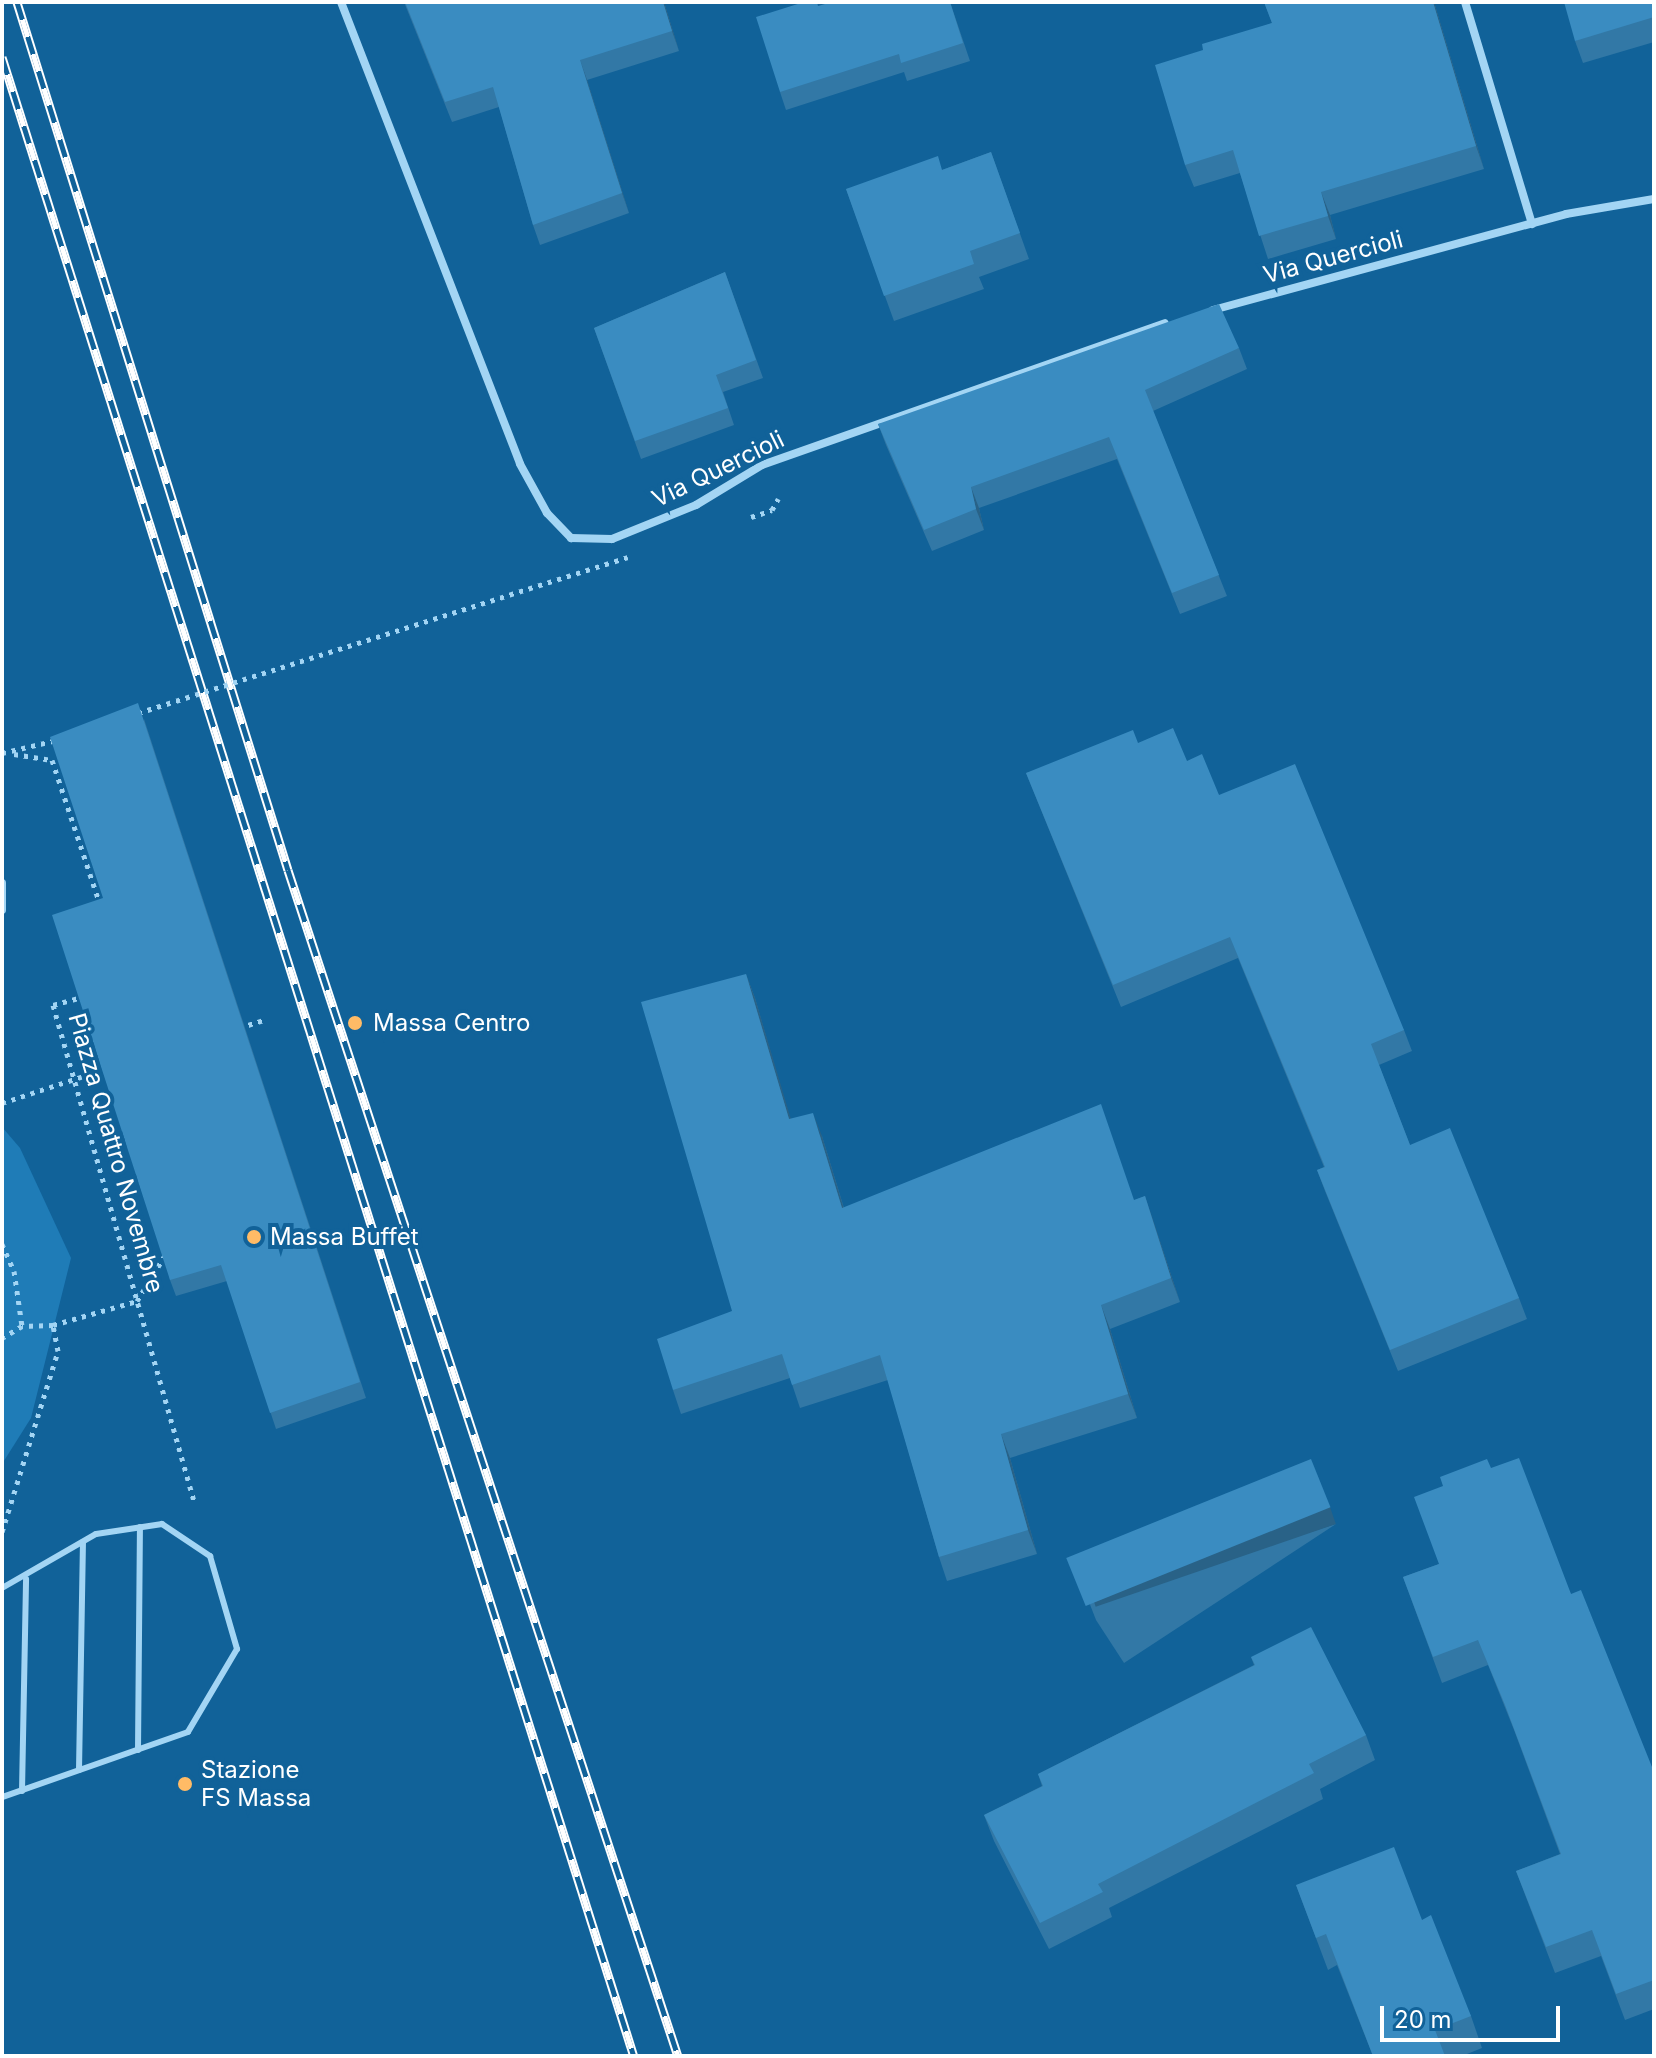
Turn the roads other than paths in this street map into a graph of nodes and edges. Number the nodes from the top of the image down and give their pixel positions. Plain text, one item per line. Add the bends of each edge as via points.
1 (341, 2) edge
2 (1465, 2) edge
3 (1654, 199) edge
4 (1532, 224) junction
5 (1202, 313) edge
6 (1172, 322) edge
7 (2, 883) edge
8 (2, 910) edge
9 (140, 1527) junction
10 (83, 1542) junction
11 (26, 1579) junction
12 (2, 1588) edge
13 (138, 1750) junction
14 (79, 1770) junction
15 (22, 1791) junction
16 (2, 1797) edge

1 - 6 street, Via Quercioli via 520,464 547,513 571,538 612,539 696,505 762,465
2 - 4 street
3 - 4 street, Via Quercioli
4 - 5 street, Via Quercioli
7 - 8 street
9 - 10 lane via 96,1534
9 - 13 lane
9 - 13 lane via 162,1524 210,1556 237,1649 188,1732
10 - 11 lane
10 - 14 lane
11 - 12 lane
11 - 15 lane
13 - 14 lane
14 - 15 lane
15 - 16 lane

